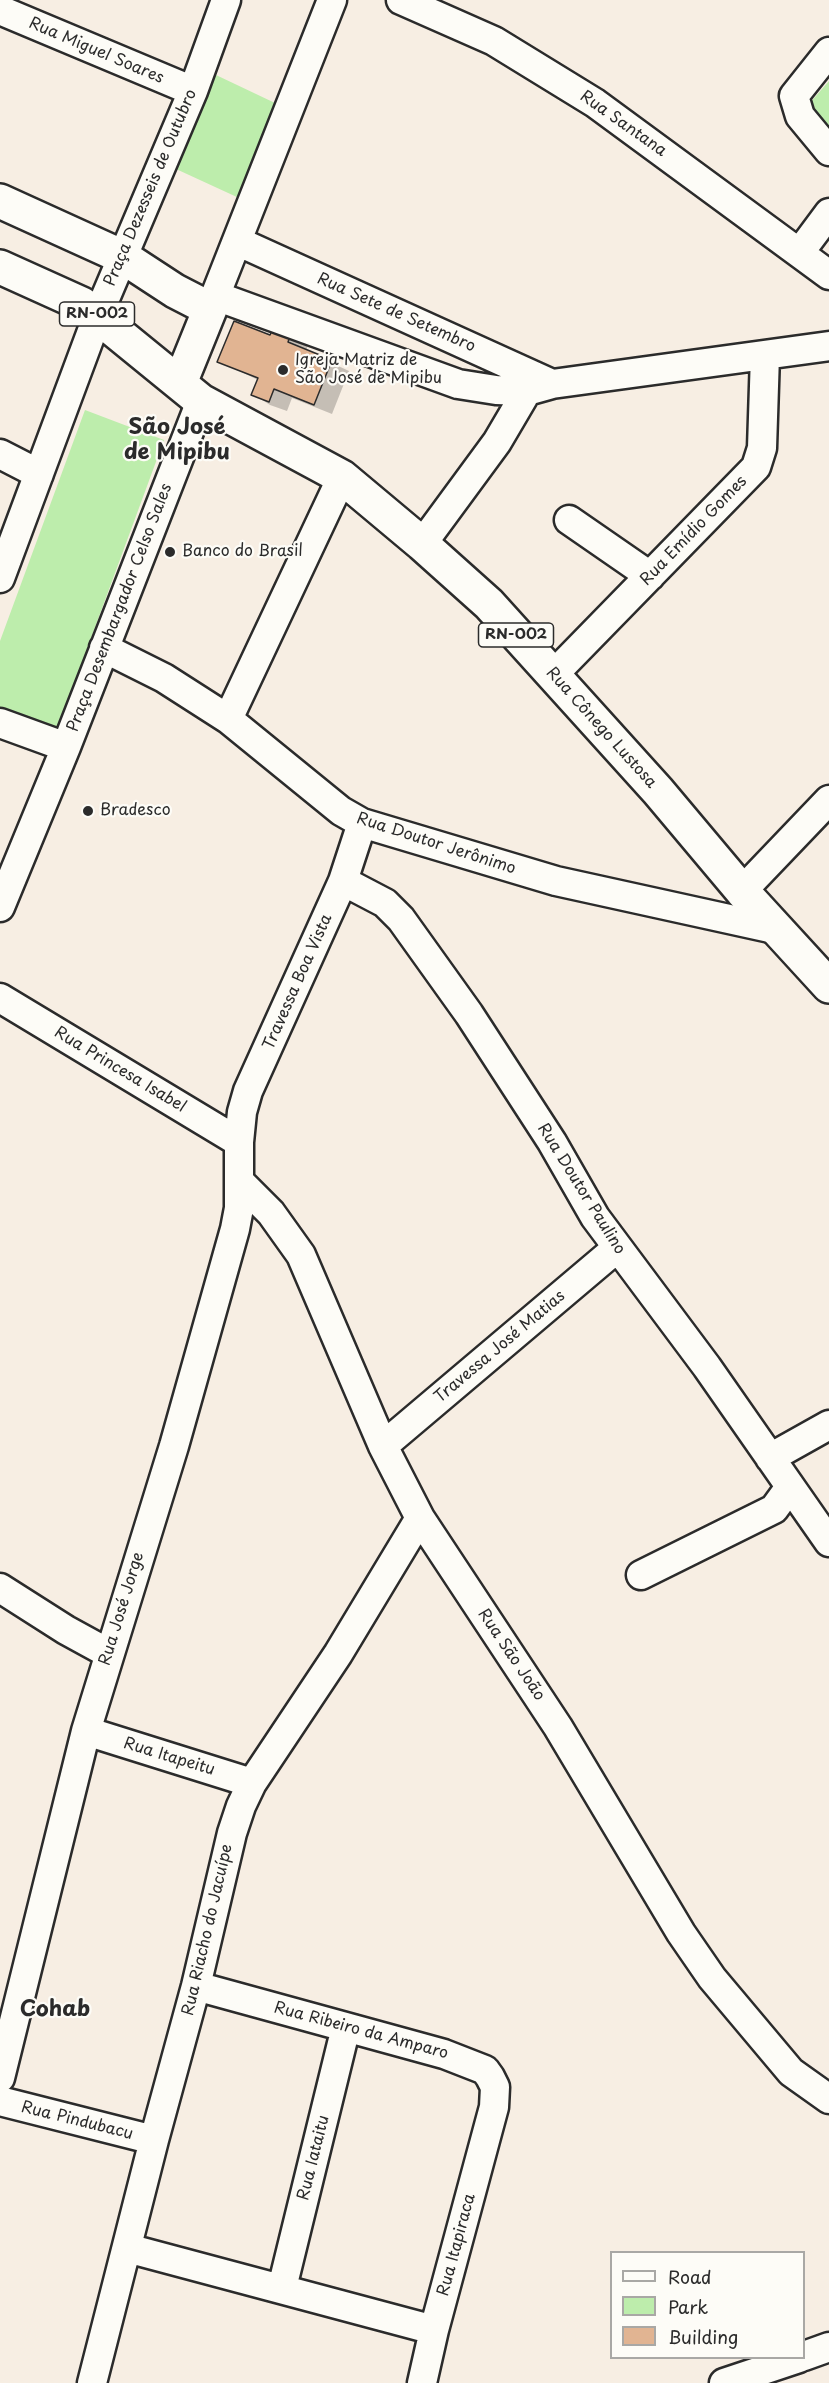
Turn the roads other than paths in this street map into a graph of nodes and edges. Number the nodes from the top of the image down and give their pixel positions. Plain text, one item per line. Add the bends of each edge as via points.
1 (226, 0) edge
2 (332, 0) edge
3 (401, 0) edge
4 (0, 10) edge
5 (829, 52) edge
6 (192, 91) junction
7 (829, 151) edge
8 (0, 201) edge
9 (829, 213) edge
10 (238, 242) junction
11 (800, 252) junction
12 (123, 257) junction
13 (0, 267) edge
14 (829, 275) edge
15 (213, 302) junction
16 (98, 315) junction
17 (829, 346) edge
18 (765, 355) junction
19 (536, 383) junction
20 (190, 392) junction
21 (0, 454) edge
22 (39, 474) junction
23 (342, 477) junction
24 (569, 520) dead end
25 (422, 544) junction
26 (650, 576) junction
27 (0, 578) edge
28 (104, 648) junction
29 (552, 675) junction
30 (228, 719) junction
31 (0, 723) edge
32 (66, 747) junction
33 (829, 800) edge
34 (362, 823) junction
35 (343, 880) junction
36 (742, 891) junction
37 (0, 907) edge
38 (779, 930) junction
39 (829, 986) edge
40 (0, 998) edge
41 (239, 1142) junction
42 (239, 1181) junction
43 (617, 1248) junction
44 (829, 1425) edge
45 (383, 1446) junction
46 (770, 1458) junction
47 (790, 1487) junction
48 (420, 1518) junction
49 (829, 1542) edge
50 (641, 1575) dead end
51 (0, 1588) edge
52 (108, 1653) junction
53 (86, 1731) junction
54 (252, 1783) junction
55 (196, 1986) junction
56 (346, 2027) junction
57 (0, 2078) edge
58 (829, 2099) edge
59 (0, 2101) edge
60 (494, 2107) joint
61 (153, 2140) junction
62 (127, 2248) junction
63 (282, 2288) junction
64 (434, 2330) junction
65 (829, 2347) edge
66 (805, 2356) edge
67 (796, 2359) edge
68 (92, 2383) edge
69 (422, 2383) edge
70 (724, 2383) edge

1 - 6 street, Praça Dezesseis de Outubro
2 - 10 street
3 - 11 street, Rua Santana via 494,41 595,103
4 - 6 street, Rua Miguel Soares
5 - 7 street via 794,96 800,116
6 - 12 street, Praça Dezesseis de Outubro
8 - 12 main road
9 - 11 street
10 - 15 street
10 - 19 street, Rua Sete de Setembro
11 - 14 street, Rua Santana
12 - 15 main road via 175,291
12 - 16 street, Praça Dezesseis de Outubro
13 - 16 main road, RN-002 via 54,290
15 - 19 street via 458,384
15 - 20 main road
16 - 20 main road, RN-002
16 - 22 street, Praça Dezesseis de Outubro
17 - 18 street
18 - 19 street
18 - 26 street, Rua Emídio Gomes via 762,448 756,467
19 - 25 street
20 - 23 main road, Rua Cônego Lustosa / RN-002
20 - 28 street, Praça Desembargador Celso Sales
21 - 22 street
22 - 27 street, Praça Dezesseis de Outubro
23 - 25 main road, Rua Cônego Lustosa / RN-002
23 - 30 street
24 - 26 street
25 - 29 main road, Rua Cônego Lustosa / RN-002 via 489,604
26 - 29 street, Rua Emídio Gomes
28 - 30 street, Rua Doutor Jerônimo via 164,678
28 - 32 street, Praça Desembargador Celso Sales
29 - 36 main road, Rua Cônego Lustosa / RN-002
30 - 34 street, Rua Doutor Jerônimo
31 - 32 street
32 - 37 street, Praça Desembargador Celso Sales
33 - 36 street
34 - 35 street, Travessa Boa Vista
34 - 38 street, Rua Doutor Jerônimo via 556,881
35 - 41 street, Travessa Boa Vista via 248,1091
35 - 43 street, Rua Doutor Paulino via 385,903 401,920 469,1014
36 - 38 main road, Rua Cônego Lustosa / RN-002
38 - 39 main road, RN-002
40 - 41 street, Rua Princesa Isabel
41 - 42 street, Rua José Jorge
42 - 45 street, Rua São João via 271,1213 301,1255
42 - 52 street, Rua José Jorge via 235,1229 217,1295
43 - 45 street, Travessa José Matias
43 - 46 street, Rua Doutor Paulino
44 - 46 street
45 - 48 street, Rua São João
46 - 47 street, Rua Doutor Paulino
47 - 49 street, Rua Doutor Paulino
47 - 50 street via 774,1509
48 - 54 street, Rua Riacho do Jacuípe via 338,1654
48 - 58 street, Rua São João via 558,1727 712,1978 790,2072
51 - 52 street
52 - 53 street, Rua José Jorge
53 - 54 street, Rua Itapeitu
53 - 57 street, Rua José Jorge
54 - 55 street, Rua Riacho do Jacuípe via 232,1833
55 - 56 street, Rua Ribeiro da Amparo
55 - 61 street, Rua Riacho do Jacuípe
56 - 60 street, Rua Ribeiro da Amparo via 444,2054 485,2070 495,2087
56 - 63 street, Rua Iataitu
59 - 61 street, Rua Pindubacu
60 - 64 street, Rua Itapiraca
61 - 62 street, Rua Riacho do Jacuípe
62 - 63 street
62 - 68 street, Rua Riacho do Jacuípe
63 - 64 street
64 - 69 street, Rua Itapiraca
65 - 66 street
67 - 70 street

